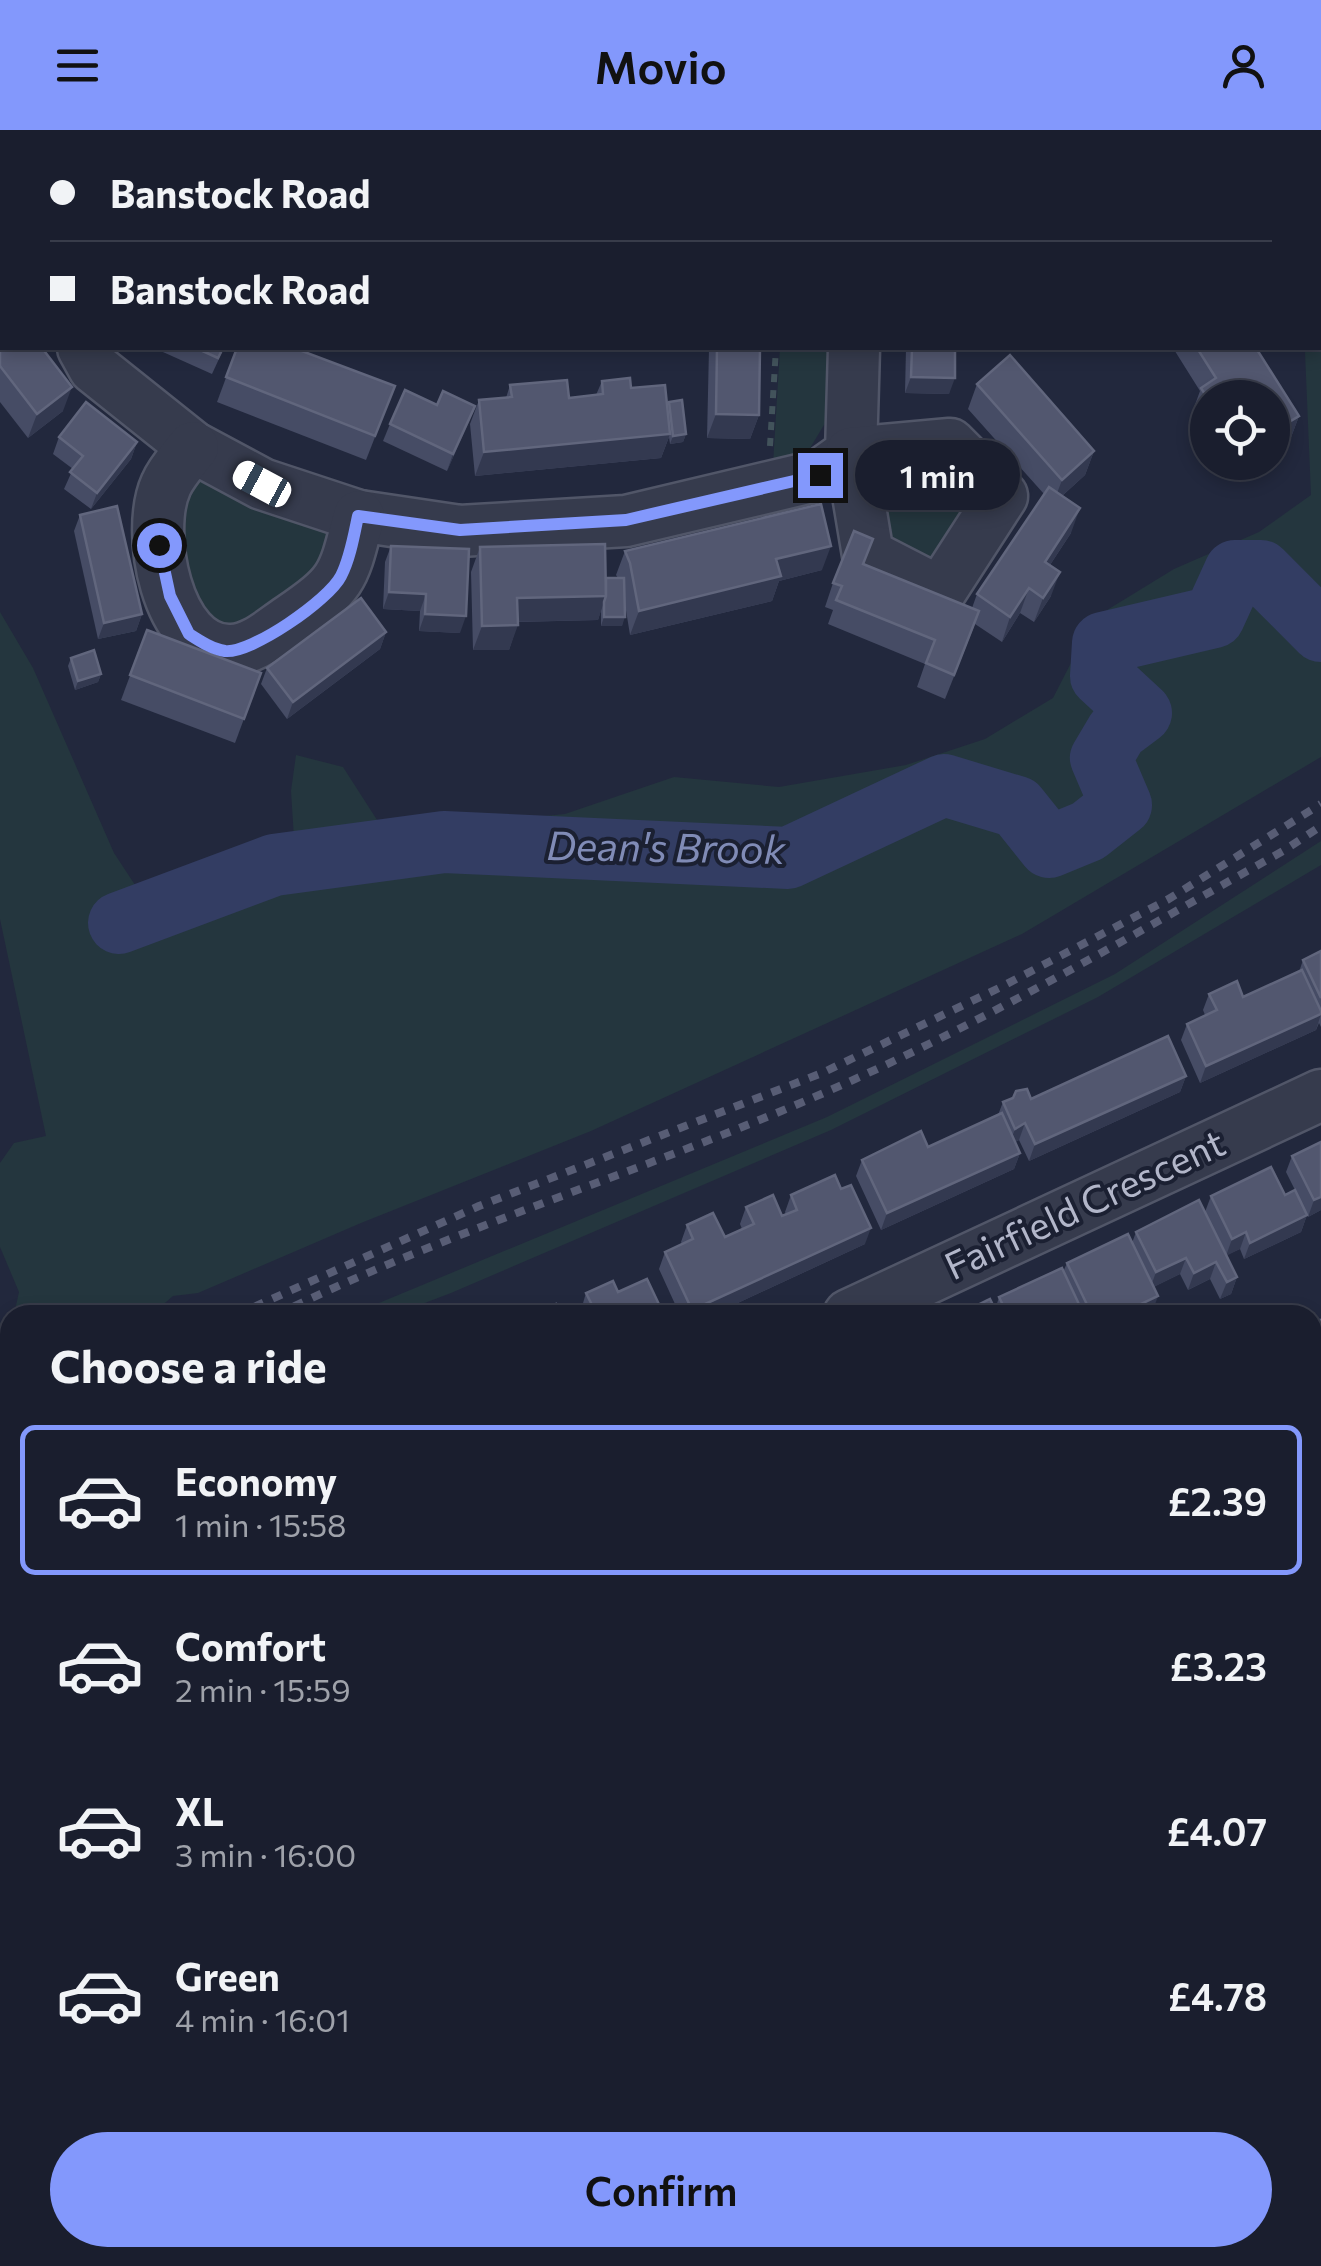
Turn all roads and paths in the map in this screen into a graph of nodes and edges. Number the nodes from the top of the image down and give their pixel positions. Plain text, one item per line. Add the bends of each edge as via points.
1 (84, 350) edge
2 (776, 350) edge
3 (854, 350) edge
4 (193, 448) junction
5 (768, 487) junction
6 (358, 516) junction
7 (1321, 1095) edge
8 (870, 1305) edge

1 - 4 street via 94,368
2 - 5 path
3 - 5 street via 851,453 820,475
4 - 6 street via 262,484
4 - 6 street via 166,485 159,545 178,618 207,645 225,651 258,642 332,590
5 - 6 street via 626,520 460,530
7 - 8 street, Fairfield Crescent

